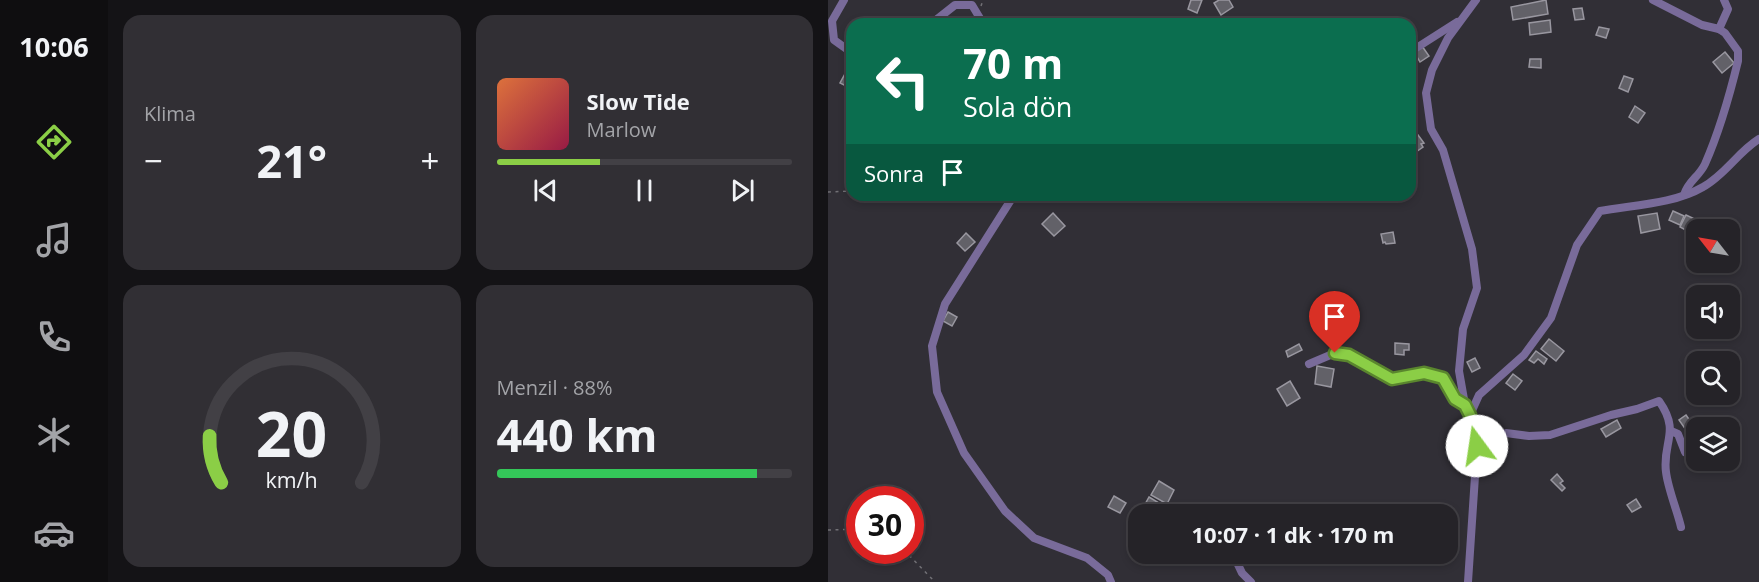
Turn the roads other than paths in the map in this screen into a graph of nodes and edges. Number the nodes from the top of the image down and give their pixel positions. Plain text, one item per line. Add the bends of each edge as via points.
1 (844, 0) edge
2 (1476, 0) edge
3 (1653, 0) edge
4 (1724, 0) edge
5 (939, 18) edge
6 (980, 18) edge
7 (1461, 20) junction
8 (1719, 29) junction
9 (1416, 48) edge
10 (846, 49) edge
11 (1759, 139) edge
12 (1684, 195) junction
13 (1010, 201) edge
14 (1308, 364) dead end
15 (1465, 405) junction
16 (1470, 415) junction
17 (1671, 431) junction
18 (1477, 446) junction
19 (1685, 452) dead end
20 (1681, 526) dead end
21 (1238, 564) edge
22 (1112, 582) edge
23 (1251, 582) edge
24 (1468, 582) edge

1 - 10 street via 832,21 834,40
2 - 7 street
3 - 8 street via 1702,25
4 - 8 street via 1728,9
5 - 6 street via 955,5 972,5
7 - 9 street
7 - 15 street via 1432,70 1426,93 1431,129 1443,150 1472,249 1477,288 1463,329 1458,370
8 - 12 street via 1738,51 1738,61 1720,132
11 - 12 street via 1703,187
12 - 16 street via 1600,211 1577,244 1551,318 1524,355 1479,395
13 - 22 street via 945,304 933,345 937,392 964,453 1005,512 1034,538 1087,558
14 - 15 street via 1335,353 1349,355 1392,379 1424,373 1443,378 1455,399
15 - 16 street
16 - 18 street
17 - 18 street via 1659,401 1550,435 1506,433
17 - 19 street via 1678,434
17 - 20 street via 1666,472
18 - 24 street
21 - 23 street

